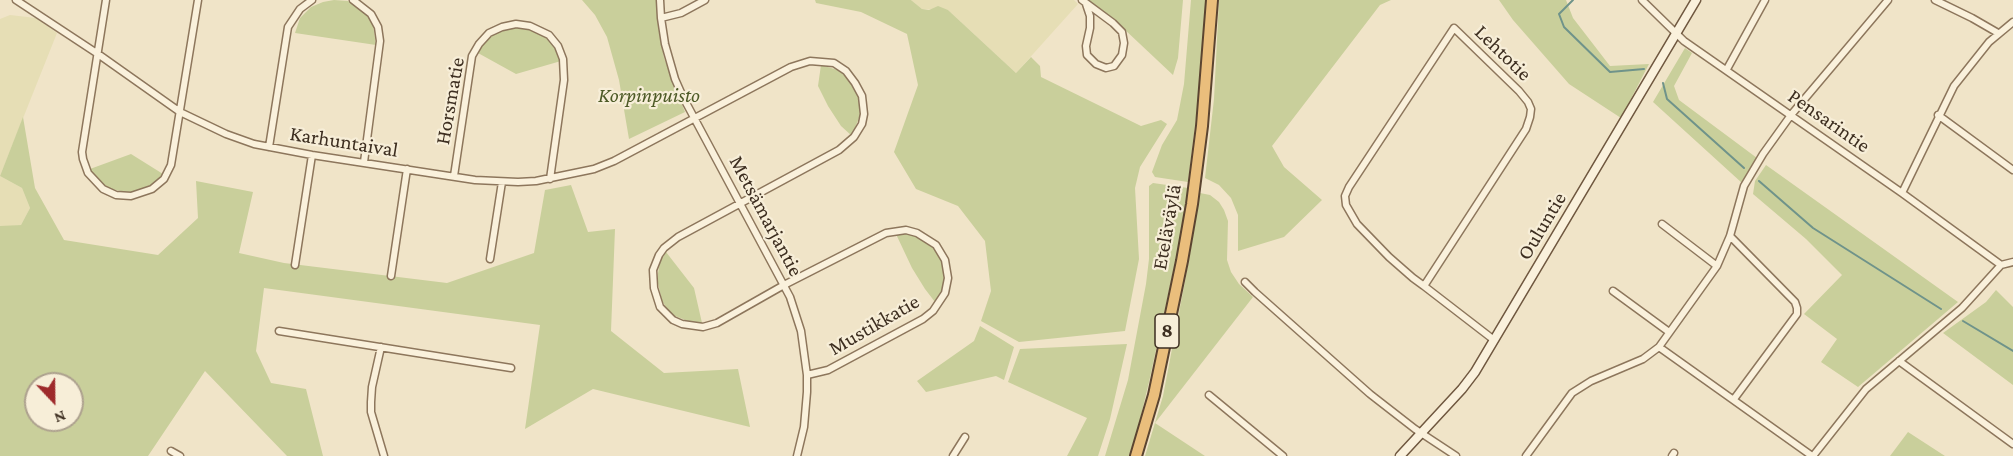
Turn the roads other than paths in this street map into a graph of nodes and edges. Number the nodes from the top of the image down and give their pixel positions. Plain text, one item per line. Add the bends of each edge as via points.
1 (16, 0) edge
2 (106, 0) edge
3 (198, 0) edge
4 (312, 0) edge
5 (353, 0) edge
6 (660, 0) edge
7 (705, 0) edge
8 (1212, 0) edge
9 (1642, 0) edge
10 (1696, 0) edge
11 (1766, 0) edge
12 (1888, 0) edge
13 (1935, 0) edge
14 (1084, 2) edge
15 (660, 18) junction
16 (2013, 22) edge
17 (1998, 33) junction
18 (1676, 35) junction
19 (98, 54) junction
20 (1727, 69) junction
21 (180, 112) junction
22 (1791, 115) junction
23 (1938, 116) junction
24 (694, 118) junction
25 (269, 147) junction
26 (312, 155) junction
27 (364, 162) junction
28 (407, 169) junction
29 (2013, 170) edge
30 (454, 176) junction
31 (550, 179) junction
32 (502, 182) junction
33 (1902, 193) junction
34 (740, 204) junction
35 (1662, 224) dead end
36 (1730, 236) junction
37 (490, 259) dead end
38 (2013, 262) edge
39 (295, 265) dead end
40 (2001, 265) junction
41 (1717, 266) junction
42 (391, 276) dead end
43 (1245, 282) dead end
44 (784, 285) junction
45 (1424, 286) junction
46 (1613, 291) dead end
47 (279, 331) dead end
48 (1669, 332) junction
49 (1494, 340) junction
50 (381, 347) junction
51 (1659, 347) junction
52 (1899, 361) junction
53 (511, 368) dead end
54 (807, 375) junction
55 (1209, 395) dead end
56 (1734, 399) junction
57 (1422, 433) junction
58 (965, 437) dead end
59 (2013, 444) edge
60 (171, 451) dead end
61 (180, 456) edge
62 (384, 456) edge
63 (797, 456) edge
64 (953, 456) edge
65 (1137, 456) edge
66 (1283, 456) edge
67 (1400, 456) edge
68 (1456, 456) edge
69 (1526, 456) edge
70 (1813, 456) edge

1 - 19 street, Karhuntaival
2 - 19 street
3 - 21 street
4 - 25 street via 288,27
5 - 27 street via 370,14 380,41
6 - 15 street, Metsämarjantie
7 - 15 street via 681,13
8 - 65 highway, Eteläväylä / 8 via 1192,204 1154,394
9 - 18 street, Pensarintie
10 - 18 main road, Ouluntie
11 - 20 street
12 - 22 street
13 - 17 street
14 - 14 street via 1122,32 1122,55 1114,66 1096,64 1087,55 1090,16
15 - 24 street, Metsämarjantie via 675,79
16 - 17 street
17 - 23 street via 1972,61
18 - 20 street, Pensarintie
18 - 49 main road, Ouluntie
19 - 21 street, Karhuntaival
19 - 21 street via 82,152 88,173 103,189 131,196 146,193 159,184 171,165
20 - 22 street, Pensarintie
21 - 25 street, Karhuntaival via 226,134
22 - 33 street, Pensarintie
22 - 36 street via 1744,186
23 - 29 street
23 - 33 street
24 - 31 street, Karhuntaival via 614,161
24 - 34 street, Metsämarjantie
24 - 34 street, Karhuntaival via 790,67 810,61 841,67 859,89 864,114 858,132 848,144
25 - 26 street, Karhuntaival
26 - 27 street, Karhuntaival
26 - 39 street
27 - 28 street, Karhuntaival
28 - 30 street, Karhuntaival
28 - 42 street
30 - 31 street, Horsmatie via 472,56 489,33 516,24 543,31 554,40 563,59 564,80
30 - 32 street, Karhuntaival
31 - 32 street, Karhuntaival
32 - 37 street
33 - 40 street, Pensarintie
34 - 44 street, Metsämarjantie
34 - 44 street via 664,248 653,277 660,307 673,320 703,327
35 - 41 street
36 - 41 street
36 - 56 street via 1797,308 1797,314
38 - 40 street
40 - 52 street via 1962,308
41 - 48 street
43 - 57 street via 1370,394
44 - 54 street, Metsämarjantie via 801,331
44 - 54 street, Mustikkatie via 894,231 906,230 930,240 941,252 947,268 945,293 939,305 923,319 828,370
45 - 45 street, Lehtotie via 1368,238 1351,215 1345,196 1454,28 1519,91 1531,109 1526,129
45 - 49 street, Lehtotie
46 - 48 street
47 - 50 street
48 - 51 street
49 - 57 main road, Ouluntie via 1462,389
50 - 53 street
50 - 62 street via 371,412
51 - 56 street
51 - 69 street via 1643,359 1572,393
52 - 59 street
52 - 70 street via 1866,389
54 - 63 street, Metsämarjantie via 805,419
55 - 66 street
56 - 70 street
57 - 67 main road, Ouluntie
57 - 68 street
58 - 64 street
60 - 61 street

